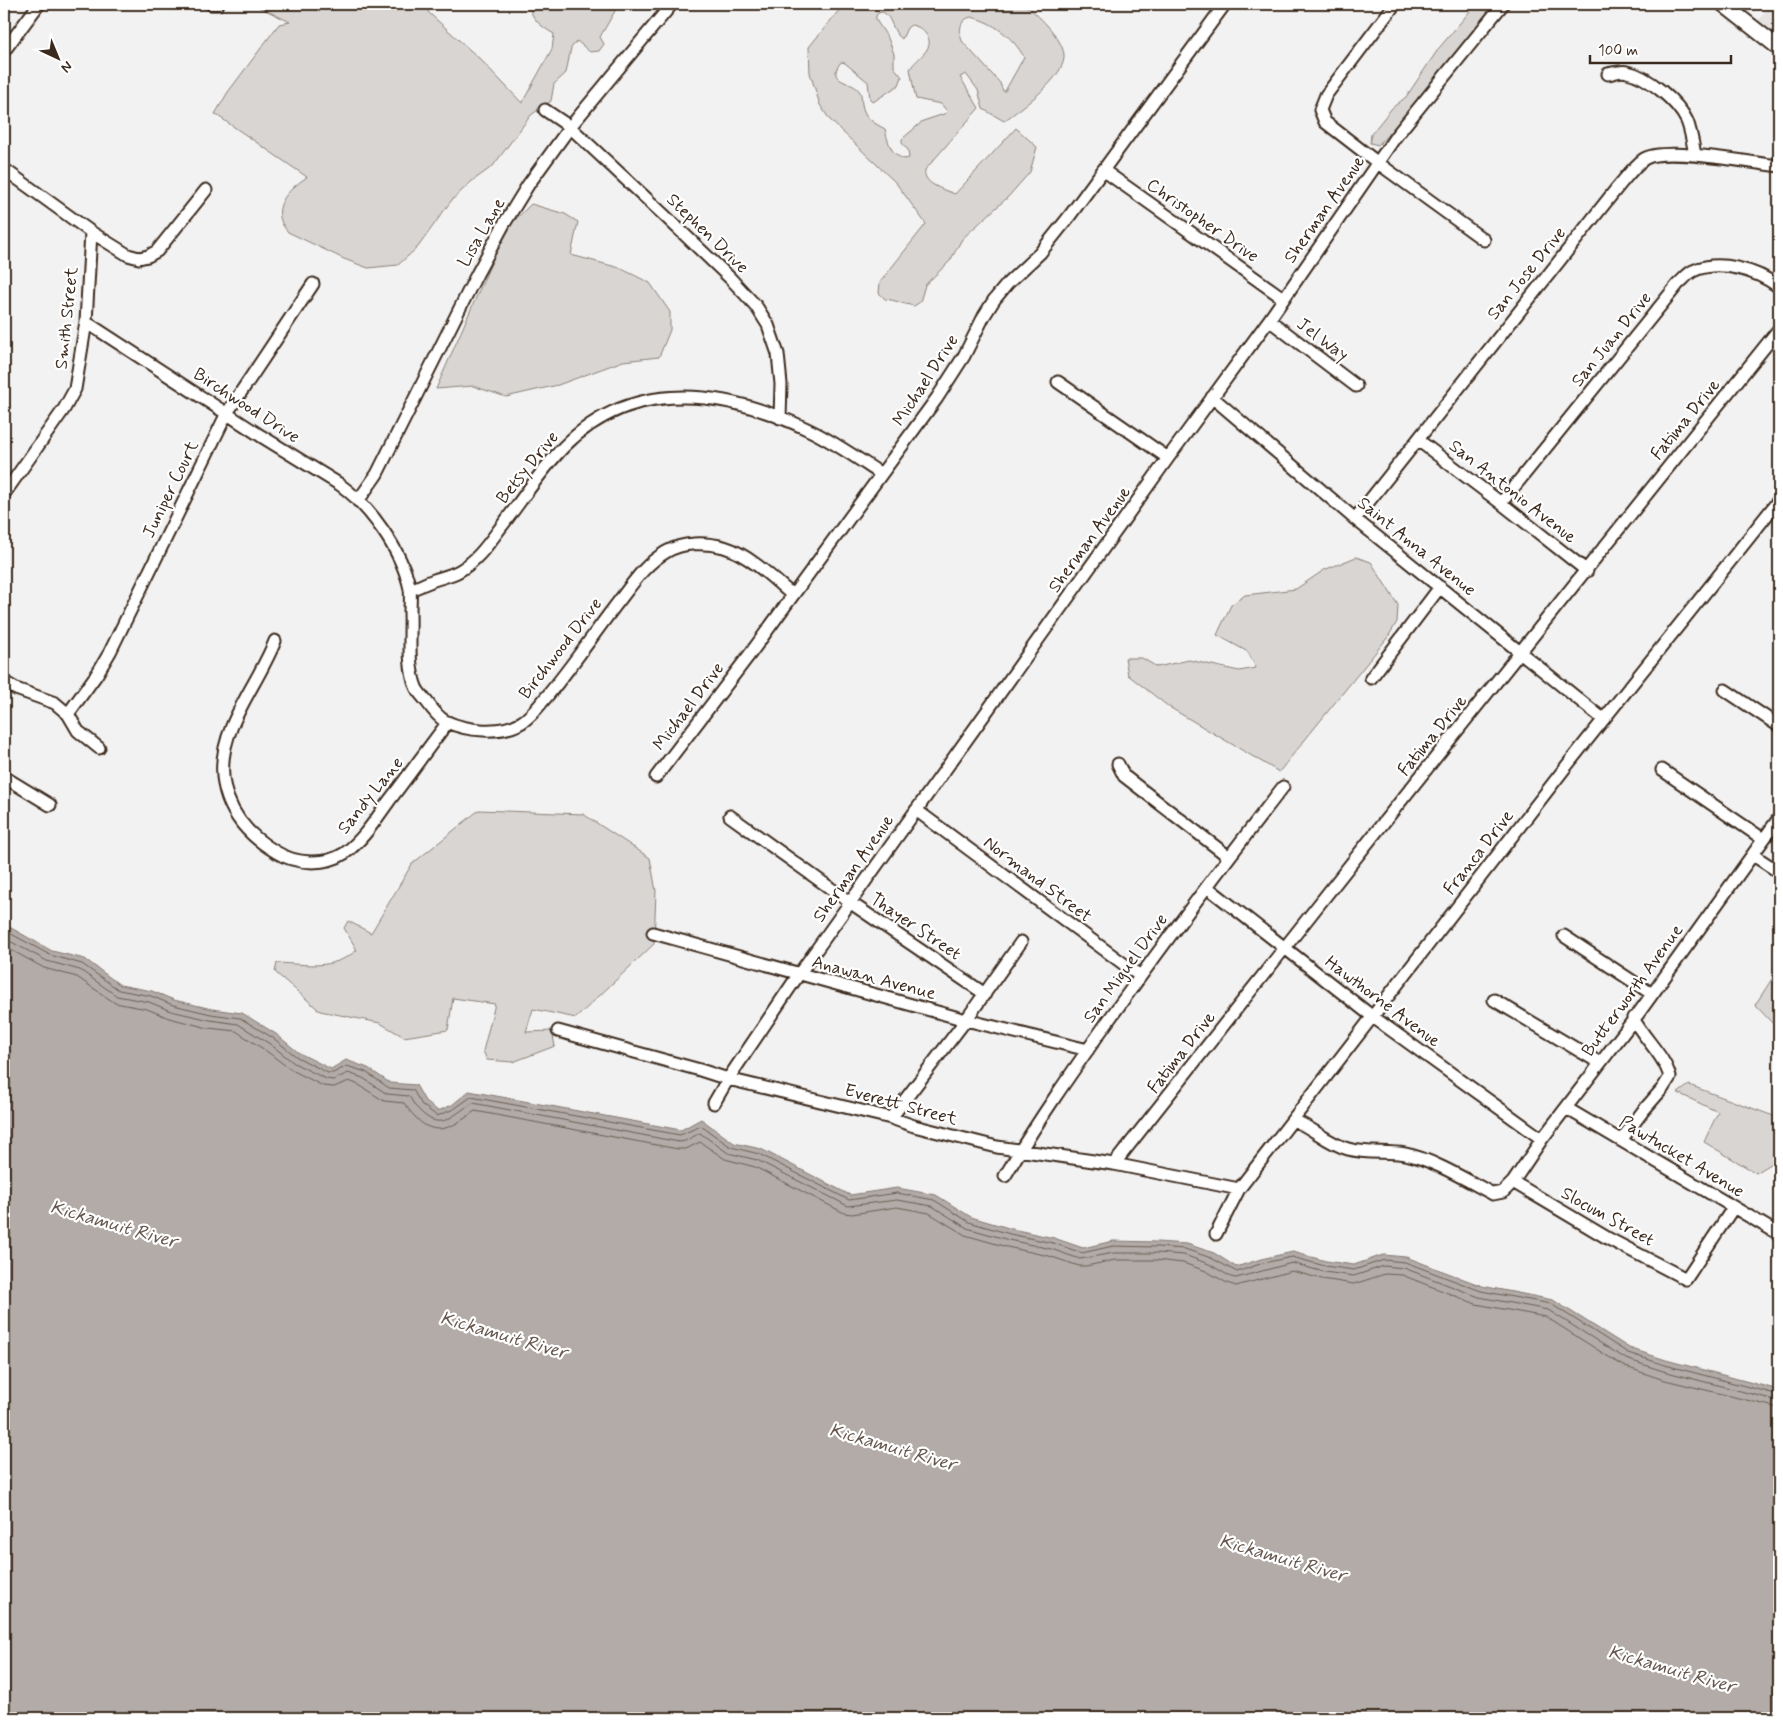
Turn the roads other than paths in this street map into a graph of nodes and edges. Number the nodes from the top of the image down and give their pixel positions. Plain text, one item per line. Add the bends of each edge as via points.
1 (39, 4) edge
2 (211, 4) edge
3 (218, 4) edge
4 (672, 4) edge
5 (1225, 4) edge
6 (1395, 4) edge
7 (1503, 4) edge
8 (1722, 4) edge
9 (1779, 48) edge
10 (4, 51) edge
11 (1608, 74) dead end
12 (545, 110) dead end
13 (570, 127) junction
14 (1695, 155) junction
15 (1378, 163) junction
16 (1779, 166) edge
17 (4, 169) edge
18 (1103, 170) junction
19 (206, 190) dead end
20 (91, 232) junction
21 (1484, 240) dead end
22 (312, 284) dead end
23 (1779, 286) edge
24 (1284, 298) junction
25 (1269, 320) junction
26 (86, 322) junction
27 (1779, 329) edge
28 (1058, 382) dead end
29 (1356, 386) dead end
30 (1212, 397) junction
31 (227, 413) junction
32 (780, 418) junction
33 (1418, 440) junction
34 (1168, 458) junction
35 (881, 474) junction
36 (4, 494) edge
37 (1779, 500) edge
38 (358, 501) junction
39 (1501, 503) junction
40 (1355, 519) junction
41 (1587, 571) junction
42 (1440, 587) junction
43 (410, 590) junction
44 (792, 595) junction
45 (275, 641) dead end
46 (1521, 652) junction
47 (1371, 678) dead end
48 (4, 682) edge
49 (1725, 690) dead end
50 (68, 714) junction
51 (1603, 719) junction
52 (448, 722) junction
53 (1779, 726) edge
54 (99, 748) dead end
55 (1118, 764) dead end
56 (1662, 770) dead end
57 (4, 776) edge
58 (656, 777) dead end
59 (1283, 787) dead end
60 (50, 805) dead end
61 (916, 810) junction
62 (730, 816) dead end
63 (1779, 818) edge
64 (1763, 839) junction
65 (1753, 855) junction
66 (1229, 857) junction
67 (1779, 872) edge
68 (1207, 887) junction
69 (851, 903) junction
70 (653, 933) dead end
71 (1564, 936) dead end
72 (1021, 942) dead end
73 (1285, 949) junction
74 (799, 974) junction
75 (1140, 976) junction
76 (985, 994) junction
77 (1652, 994) junction
78 (1494, 1000) dead end
79 (1373, 1017) junction
80 (1633, 1018) junction
81 (966, 1020) junction
82 (558, 1031) dead end
83 (1088, 1050) junction
84 (1600, 1064) junction
85 (728, 1079) junction
86 (714, 1103) dead end
87 (1566, 1108) junction
88 (891, 1118) junction
89 (1293, 1120) junction
90 (1542, 1139) junction
91 (1622, 1139) junction
92 (1020, 1150) junction
93 (1114, 1164) junction
94 (1005, 1176) dead end
95 (1513, 1182) junction
96 (1239, 1189) junction
97 (1733, 1208) junction
98 (1216, 1234) dead end
99 (1779, 1234) edge

1 - 10 street
2 - 3 street
4 - 13 street, Lisa Lane
5 - 18 street, Michael Drive
6 - 15 street via 1326,95 1320,110 1325,122
7 - 15 street, Sherman Avenue via 1426,97
8 - 9 main road
11 - 14 street via 1626,71 1661,91 1679,108 1687,122
12 - 13 street, Stephen Drive
13 - 32 street, Stephen Drive via 756,306 768,325 778,354 782,384
13 - 38 street, Lisa Lane via 504,224 377,474
14 - 16 street, San Jose Drive
14 - 33 street, San Jose Drive via 1645,158 1617,188
15 - 21 street
15 - 24 street, Sherman Avenue
17 - 20 street
18 - 24 street, Christopher Drive
18 - 35 street, Michael Drive via 1040,253 994,300 937,398
19 - 20 street via 157,251 148,256 128,255
20 - 26 street, Smith Street
22 - 31 street, Juniper Court
23 - 39 street, San Juan Drive via 1761,276 1731,267 1691,272
24 - 25 street, Sherman Avenue
25 - 29 street, Jel Way
25 - 30 street, Sherman Avenue
26 - 31 street, Birchwood Drive
26 - 36 street, Smith Street via 71,398
27 - 41 street, Fatima Drive
28 - 34 street
30 - 34 street, Sherman Avenue
30 - 40 street, Saint Anna Avenue
31 - 38 street, Birchwood Drive via 339,484
31 - 50 street, Juniper Court via 110,652
32 - 35 street, Betsy Drive via 832,443
32 - 43 street, Betsy Drive via 692,396 649,399 624,407 601,418 552,459 489,544 467,566
33 - 39 street, San Antonio Avenue
33 - 40 street, San Jose Drive
34 - 61 street, Sherman Avenue
35 - 44 street, Michael Drive
37 - 51 street, Franca Drive
38 - 43 street, Birchwood Drive via 394,549
39 - 41 street, San Antonio Avenue
40 - 42 street, Saint Anna Avenue
41 - 46 street, Fatima Drive
42 - 46 street, Saint Anna Avenue
42 - 47 street
43 - 52 street, Birchwood Drive via 412,669 416,688 431,708
44 - 52 street, Birchwood Drive via 754,564 724,547 689,544 674,548 643,570 536,710 521,723 476,731
44 - 58 street, Michael Drive
45 - 52 street, Sandy Lane via 232,724 224,750 222,772 225,794 241,823 261,843 278,853 314,862 330,860 346,852 363,836
46 - 51 street, Saint Anna Avenue
46 - 73 street, Fatima Drive
48 - 50 street via 55,703
49 - 53 street
50 - 54 street via 78,730
51 - 79 street, Franca Drive
55 - 66 street via 1124,776
56 - 64 street
57 - 60 street
59 - 66 street, San Miguel Drive
61 - 69 street, Sherman Avenue
61 - 75 street, Normand Street
62 - 69 street, Thayer Street
63 - 64 street, Butterworth Avenue
64 - 65 street, Butterworth Avenue
65 - 67 street
65 - 77 street, Butterworth Avenue
66 - 68 street, San Miguel Drive
68 - 73 street, Hawthorne Avenue
68 - 75 street, San Miguel Drive
69 - 74 street, Sherman Avenue
69 - 76 street, Thayer Street
70 - 74 street, Anawan Avenue
71 - 77 street
72 - 76 street
73 - 79 street, Hawthorne Avenue
73 - 93 street, Fatima Drive
74 - 81 street, Anawan Avenue
74 - 85 street, Sherman Avenue
75 - 83 street, San Miguel Drive
76 - 81 street
77 - 80 street, Butterworth Avenue
78 - 84 street
79 - 89 street, Franca Drive
79 - 90 street, Hawthorne Avenue
80 - 84 street, Butterworth Avenue
80 - 91 street via 1668,1067 1670,1077
81 - 83 street, Anawan Avenue
81 - 88 street
82 - 85 street, Everett Street
83 - 92 street, San Miguel Drive
84 - 87 street, Butterworth Avenue
85 - 86 street, Sherman Avenue
85 - 88 street, Everett Street
87 - 90 street, Butterworth Avenue
87 - 91 street, Pawtucket Avenue
88 - 92 street, Everett Street via 923,1129
89 - 95 street via 1346,1148 1405,1154 1493,1194 1503,1192
89 - 96 street, Franca Drive
90 - 95 street, Butterworth Avenue
91 - 97 street, Pawtucket Avenue
92 - 93 street, Everett Street
92 - 94 street, San Miguel Drive
93 - 96 street, Everett Street
95 - 97 street, Slocum Street via 1609,1239 1686,1279
96 - 98 street, Franca Drive
97 - 99 street, Pawtucket Avenue

